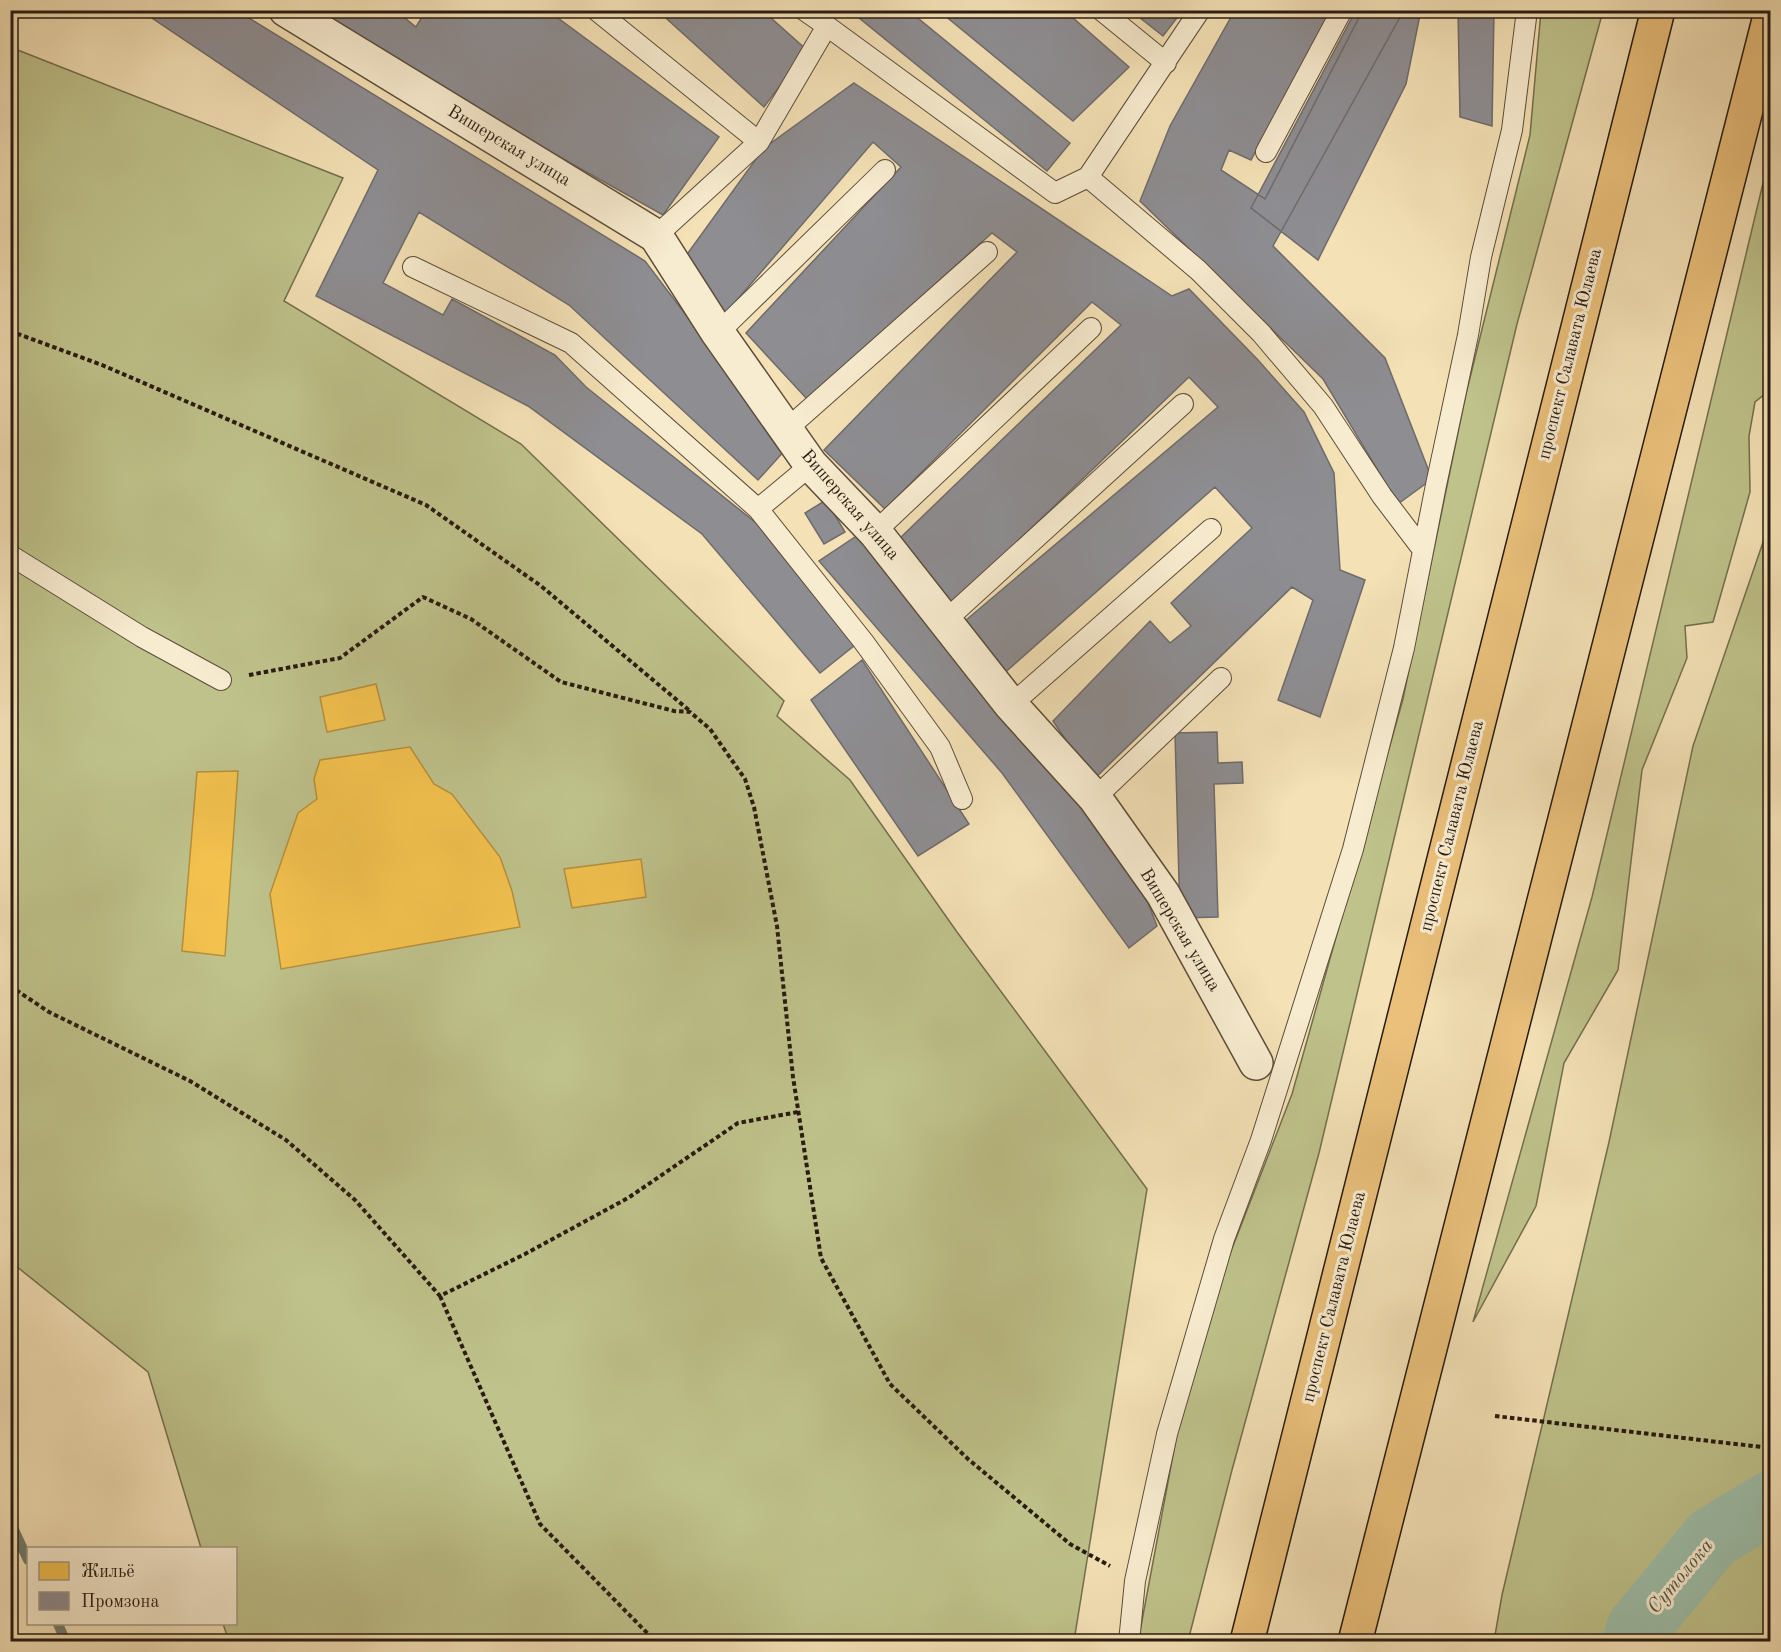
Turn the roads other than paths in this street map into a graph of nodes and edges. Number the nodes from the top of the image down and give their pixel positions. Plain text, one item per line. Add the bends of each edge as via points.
1 (286, 10) edge
2 (596, 10) edge
3 (804, 10) edge
4 (1101, 10) edge
5 (1200, 10) edge
6 (1342, 10) edge
7 (1527, 10) edge
8 (1658, 10) edge
9 (1770, 16) edge
10 (827, 26) junction
11 (1166, 63) junction
12 (759, 142) junction
13 (1266, 152) dead end
14 (885, 170) dead end
15 (1088, 177) junction
16 (656, 236) junction
17 (987, 252) dead end
18 (413, 267) dead end
19 (1091, 328) dead end
20 (718, 333) junction
21 (1182, 404) dead end
22 (787, 429) junction
23 (811, 465) junction
24 (758, 509) junction
25 (1211, 529) dead end
26 (875, 532) junction
27 (1423, 550) junction
28 (10, 555) edge
29 (946, 620) junction
30 (1221, 678) dead end
31 (222, 680) road end
32 (1011, 705) junction
33 (1095, 798) junction
34 (963, 799) dead end
35 (1256, 1063) dead end
36 (1130, 1641) edge
37 (1247, 1641) edge
38 (1355, 1641) edge

1 - 16 street, Вишерская улица
2 - 12 lane
3 - 10 lane
4 - 11 lane
5 - 11 lane
6 - 13 lane
7 - 27 lane via 1512,130 1481,257
8 - 37 main road, проспект Салавата Юлаева
9 - 38 main road
10 - 12 lane
10 - 15 lane via 1054,193
11 - 15 lane
12 - 16 lane
14 - 20 lane
15 - 27 lane via 1198,270 1261,333 1323,406
16 - 20 street, Вишерская улица
17 - 22 lane
18 - 24 lane via 571,343
19 - 26 lane
20 - 22 street, Вишерская улица
21 - 29 lane
22 - 23 street, Вишерская улица
23 - 24 lane
23 - 26 street, Вишерская улица
24 - 34 lane via 863,641 940,747
25 - 32 lane
26 - 29 street, Вишерская улица
27 - 36 lane via 1404,648 1353,849 1264,1130 1224,1239 1167,1434 1135,1581
28 - 31 lane via 142,637
29 - 32 street, Вишерская улица
30 - 33 lane
32 - 33 street, Вишерская улица
33 - 35 street, Вишерская улица via 1163,894

